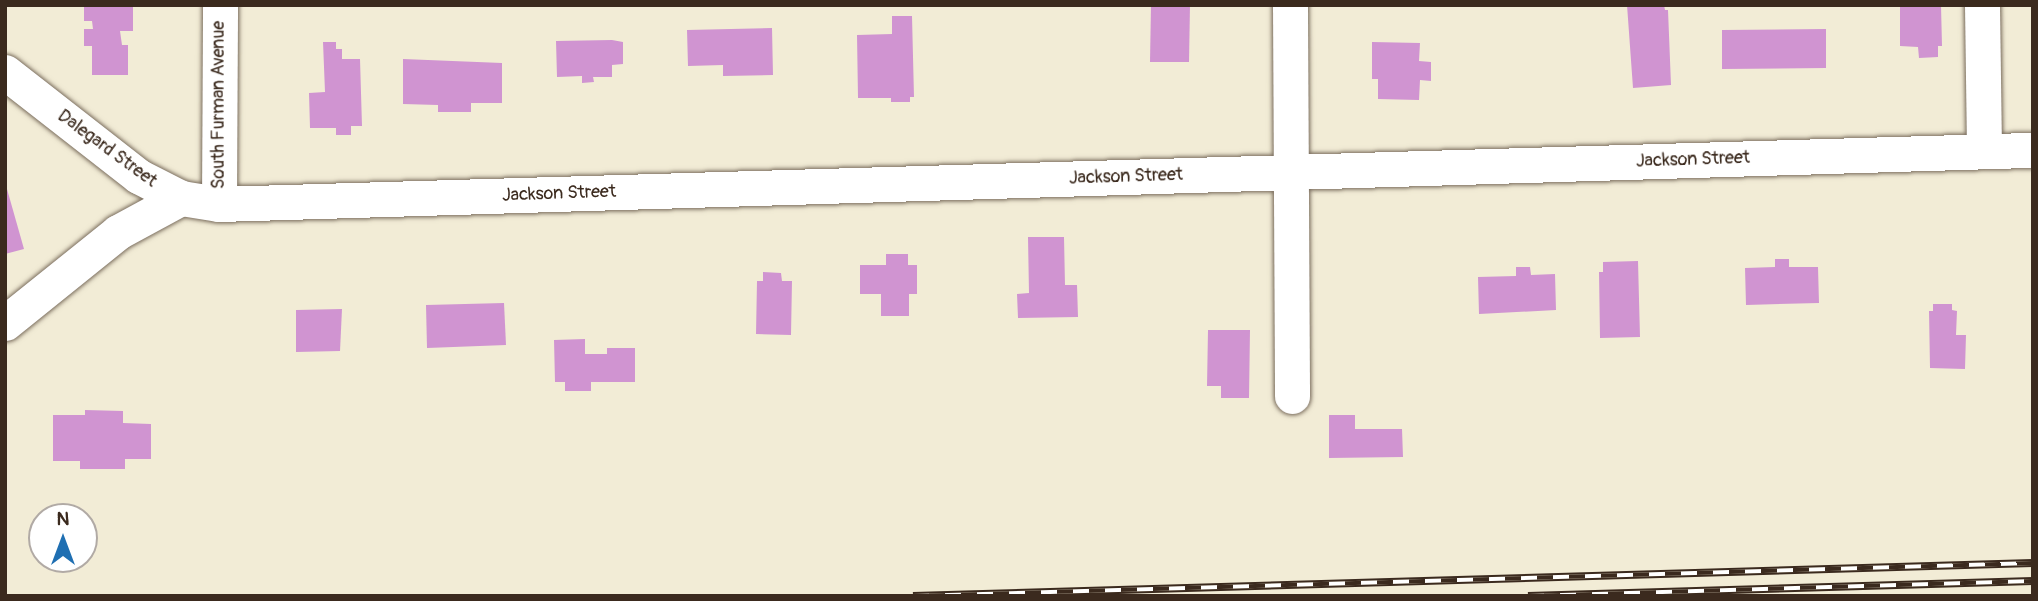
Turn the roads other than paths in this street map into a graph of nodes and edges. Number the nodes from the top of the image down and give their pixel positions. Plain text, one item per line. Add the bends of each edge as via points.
1 (220, 5) edge
2 (1290, 5) edge
3 (1982, 5) edge
4 (5, 72) edge
5 (2033, 149) edge
6 (1984, 151) junction
7 (1291, 172) junction
8 (181, 198) junction
9 (219, 204) junction
10 (5, 323) edge
11 (1292, 397) dead end

1 - 9 street, South Furman Avenue
2 - 7 street
3 - 6 street
4 - 8 street, Dalegard Street via 138,176
5 - 6 street, Jackson Street
6 - 7 street, Jackson Street
7 - 9 street, Jackson Street
7 - 11 street
8 - 9 street, Dalegard Street
8 - 10 street via 118,232

